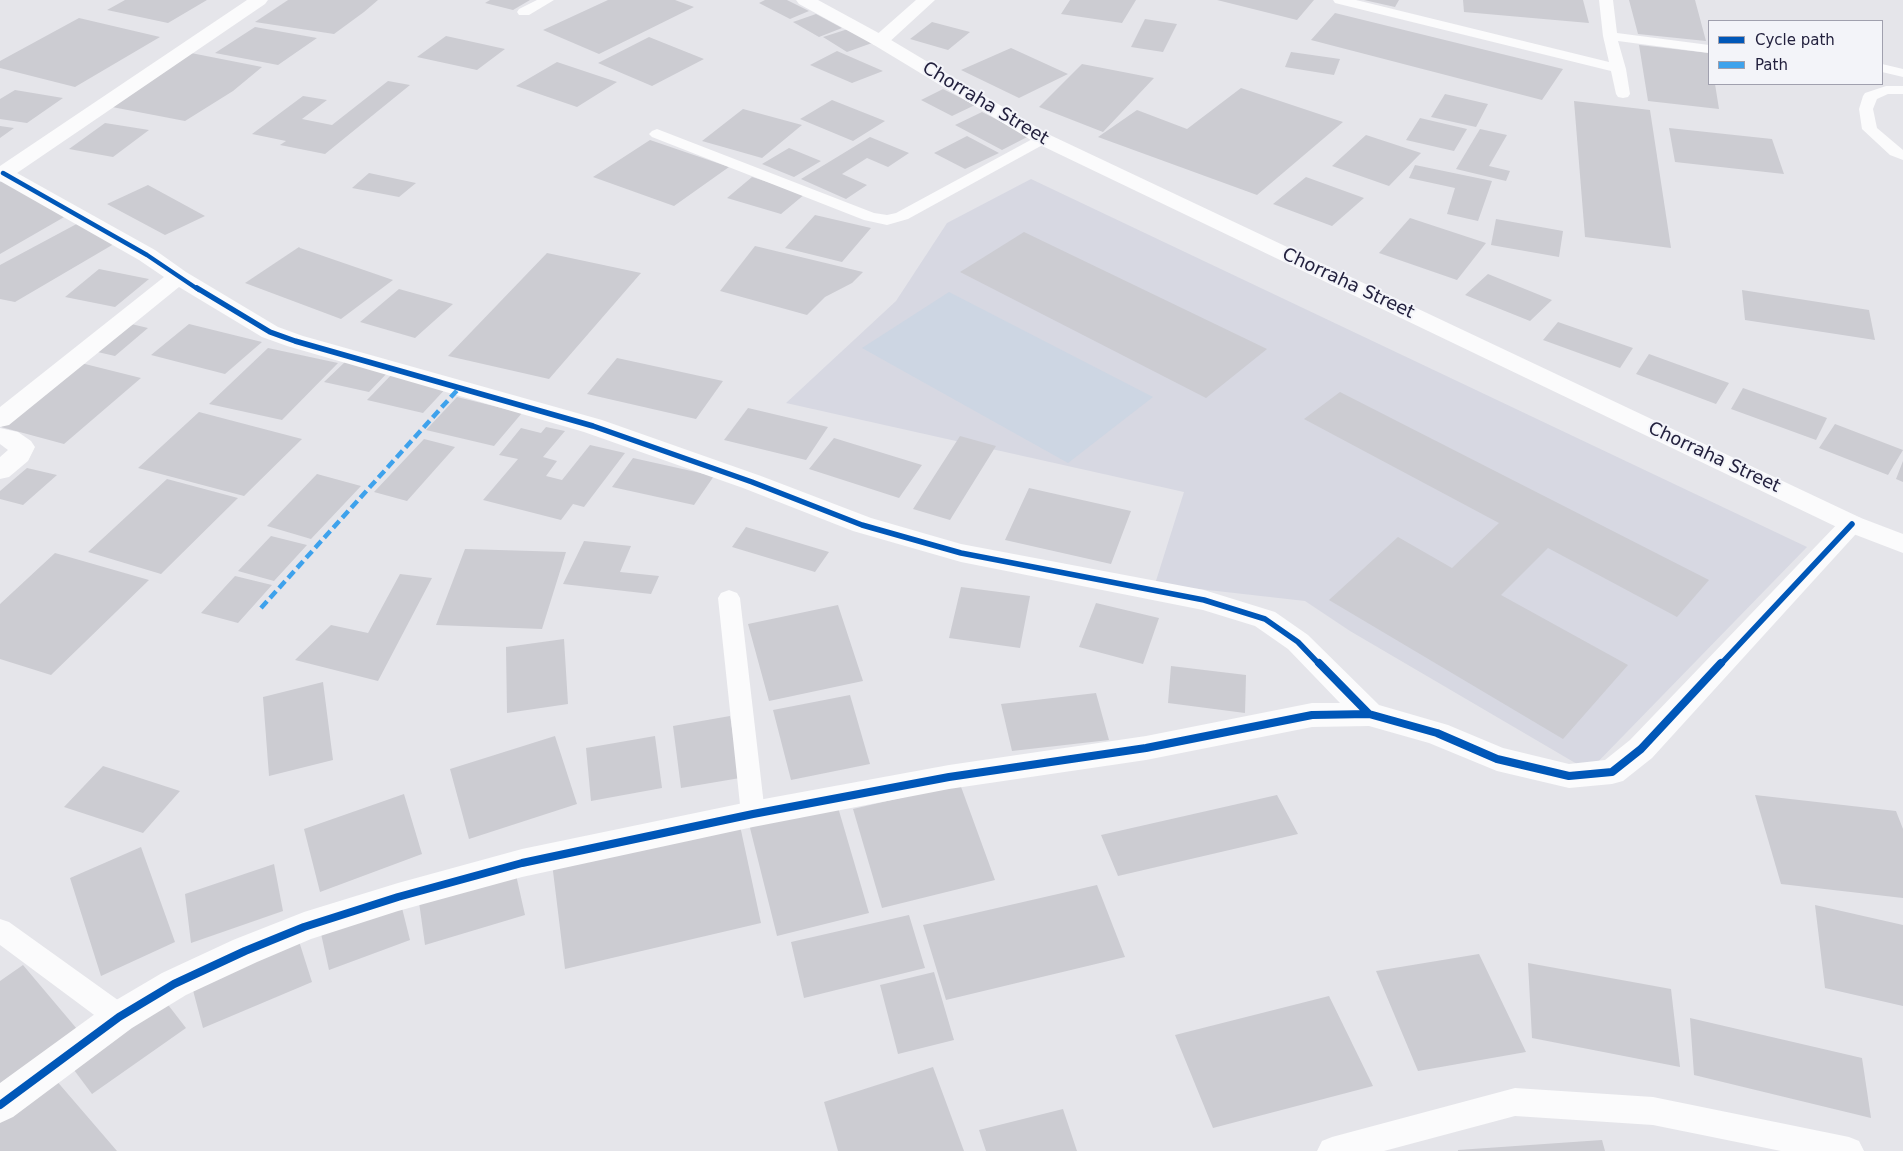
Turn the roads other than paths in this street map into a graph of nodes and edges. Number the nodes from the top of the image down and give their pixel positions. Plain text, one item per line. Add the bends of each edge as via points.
1 (259, 0) edge
2 (547, 0) edge
3 (805, 0) edge
4 (926, 0) edge
5 (1340, 0) edge
6 (1606, 0) edge
7 (524, 12) dead end
8 (1610, 36) junction
9 (880, 41) junction
10 (1708, 49) edge
11 (1883, 68) edge
12 (1619, 70) junction
13 (1903, 72) edge
14 (1903, 90) edge
15 (1623, 94) dead end
16 (656, 134) dead end
17 (1042, 139) junction
18 (1903, 154) edge
19 (2, 174) edge
20 (178, 277) junction
21 (0, 420) edge
22 (0, 436) edge
23 (0, 471) edge
24 (1852, 524) junction
25 (1903, 544) edge
26 (729, 598) dead end
27 (1369, 714) junction
28 (754, 814) junction
29 (0, 930) edge
30 (119, 1017) junction
31 (0, 1105) edge
32 (1332, 1151) edge
33 (1849, 1151) edge

1 - 19 street
2 - 7 lane
3 - 9 street, Chorraha Street
4 - 9 street
5 - 12 lane
6 - 8 lane
8 - 10 lane
8 - 12 lane
9 - 17 street, Chorraha Street
11 - 13 lane
12 - 15 lane
14 - 18 lane via 1886,90 1870,96 1866,108 1870,129 1895,152
16 - 17 lane via 870,217 887,220 902,216
17 - 24 street, Chorraha Street
19 - 20 street via 146,255
20 - 21 street
20 - 27 street via 270,332 593,426 862,525 961,553 1204,600 1265,619 1298,642
22 - 23 street via 22,447 19,455
24 - 25 street, Chorraha Street
24 - 27 street via 1641,749 1612,772 1569,776 1506,761 1437,733
26 - 28 lane
27 - 28 street via 1312,715 1146,748 949,776
28 - 30 street via 522,863 304,927 174,984
29 - 30 lane
30 - 31 street
32 - 33 lane via 1515,1102 1653,1111

